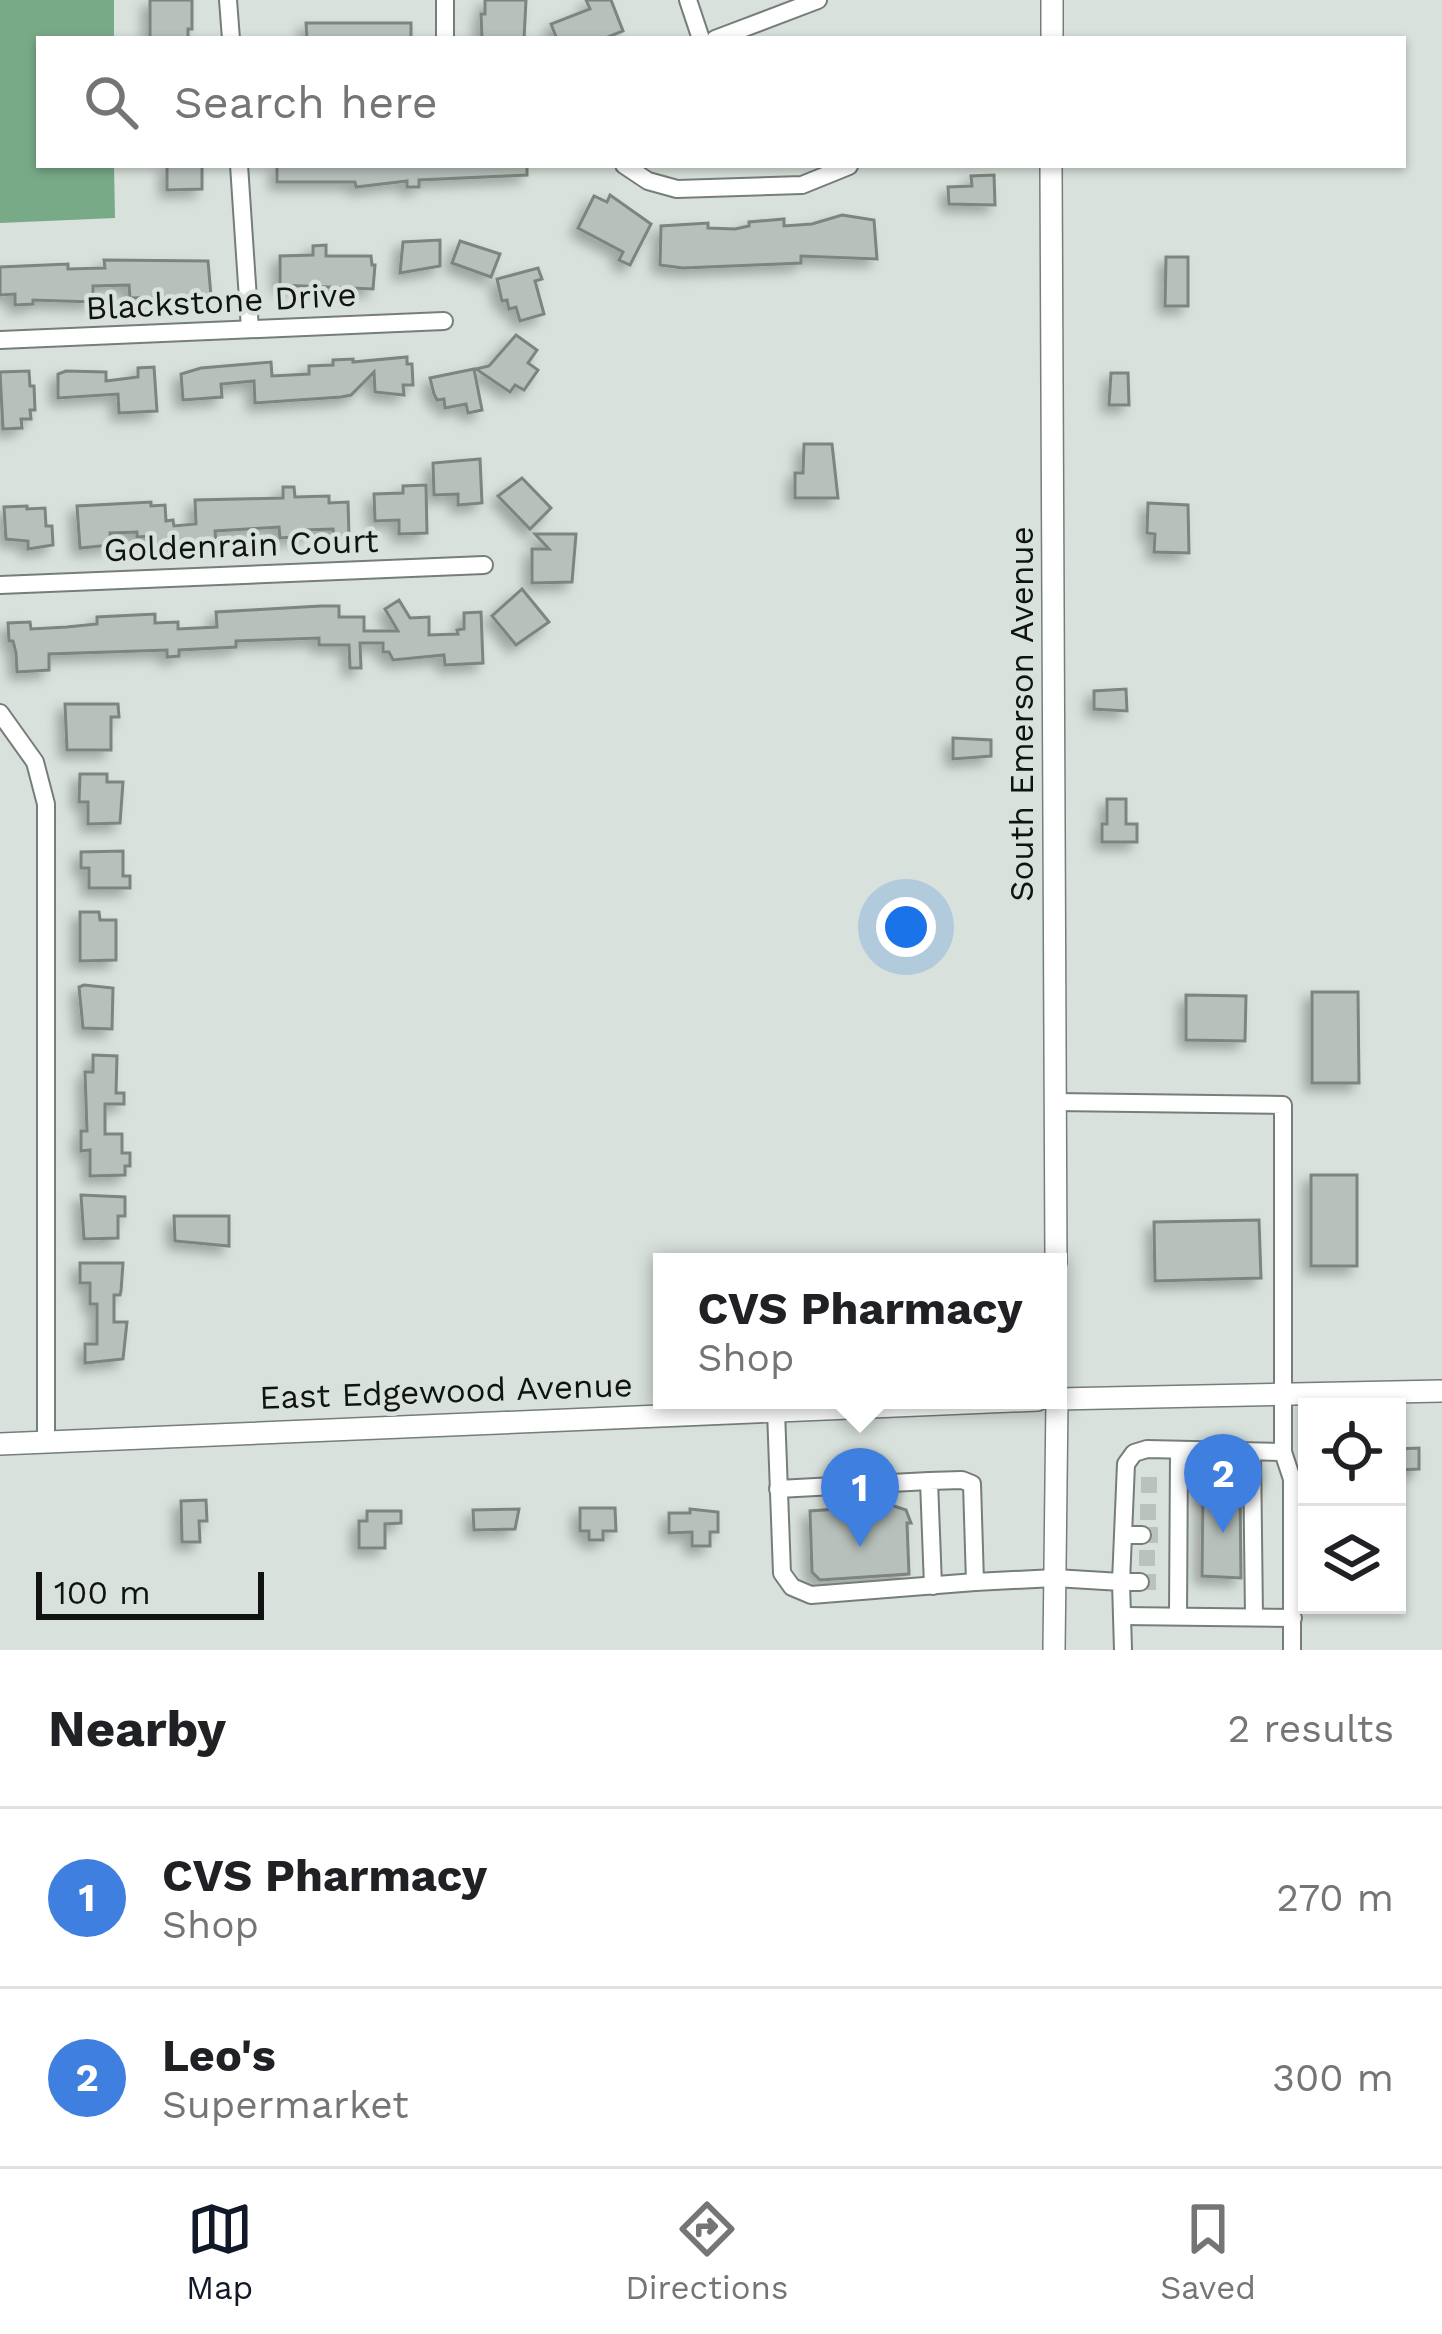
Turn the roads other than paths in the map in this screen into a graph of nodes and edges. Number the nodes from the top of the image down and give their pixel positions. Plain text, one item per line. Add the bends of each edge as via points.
1 (228, 0) edge
2 (445, 0) edge
3 (688, 0) edge
4 (818, 0) edge
5 (1052, 0) edge
6 (231, 36) edge
7 (446, 36) edge
8 (700, 36) edge
9 (723, 36) edge
10 (1052, 36) edge
11 (239, 168) edge
12 (628, 168) edge
13 (844, 168) edge
14 (1051, 168) edge
15 (444, 321) dead end
16 (250, 329) junction
17 (0, 340) edge
18 (484, 565) dead end
19 (0, 585) edge
20 (0, 713) edge
21 (1055, 1102) junction
22 (1056, 1253) edge
23 (1442, 1391) edge
24 (1285, 1394) junction
25 (1067, 1400) edge
26 (824, 1409) edge
27 (1058, 1409) edge
28 (776, 1411) junction
29 (46, 1442) junction
30 (0, 1444) edge
31 (1180, 1451) junction
32 (1252, 1452) junction
33 (1282, 1452) junction
34 (929, 1481) junction
35 (1151, 1485) junction
36 (778, 1490) junction
37 (1151, 1535) junction
38 (1055, 1578) junction
39 (975, 1582) junction
40 (1150, 1582) junction
41 (933, 1586) junction
42 (1122, 1616) junction
43 (1178, 1616) junction
44 (1254, 1617) junction
45 (1293, 1618) junction
46 (1054, 1650) edge
47 (1123, 1650) edge
48 (1292, 1650) edge

1 - 6 street
2 - 7 street
3 - 8 street
4 - 9 street
5 - 10 main road
11 - 16 street
12 - 13 street via 677,189 802,185
14 - 21 main road, South Emerson Avenue
15 - 16 street, Blackstone Drive
16 - 17 street, Blackstone Drive
18 - 19 street, Goldenrain Court
20 - 29 street via 35,762 46,811
21 - 22 main road, South Emerson Avenue
21 - 24 street via 1283,1105
23 - 24 main road
24 - 25 main road
24 - 33 street
26 - 28 main road, East Edgewood Avenue
27 - 38 main road
28 - 29 main road, East Edgewood Avenue
28 - 36 street
29 - 30 main road, East Edgewood Avenue
31 - 32 street
31 - 35 street
31 - 35 street via 1134,1453 1126,1464
32 - 33 street
32 - 44 street
33 - 45 street via 1292,1479
34 - 36 street
34 - 39 street via 972,1484
34 - 41 street
35 - 37 street via 1132,1512
35 - 37 street via 1170,1512
36 - 41 street via 782,1573 792,1587 811,1595
37 - 40 street via 1170,1558
37 - 40 street via 1131,1558
38 - 39 street
38 - 40 street
38 - 46 main road
39 - 41 street
40 - 42 street
40 - 43 street
42 - 43 street
42 - 47 street
43 - 44 street
44 - 45 street
45 - 48 street

